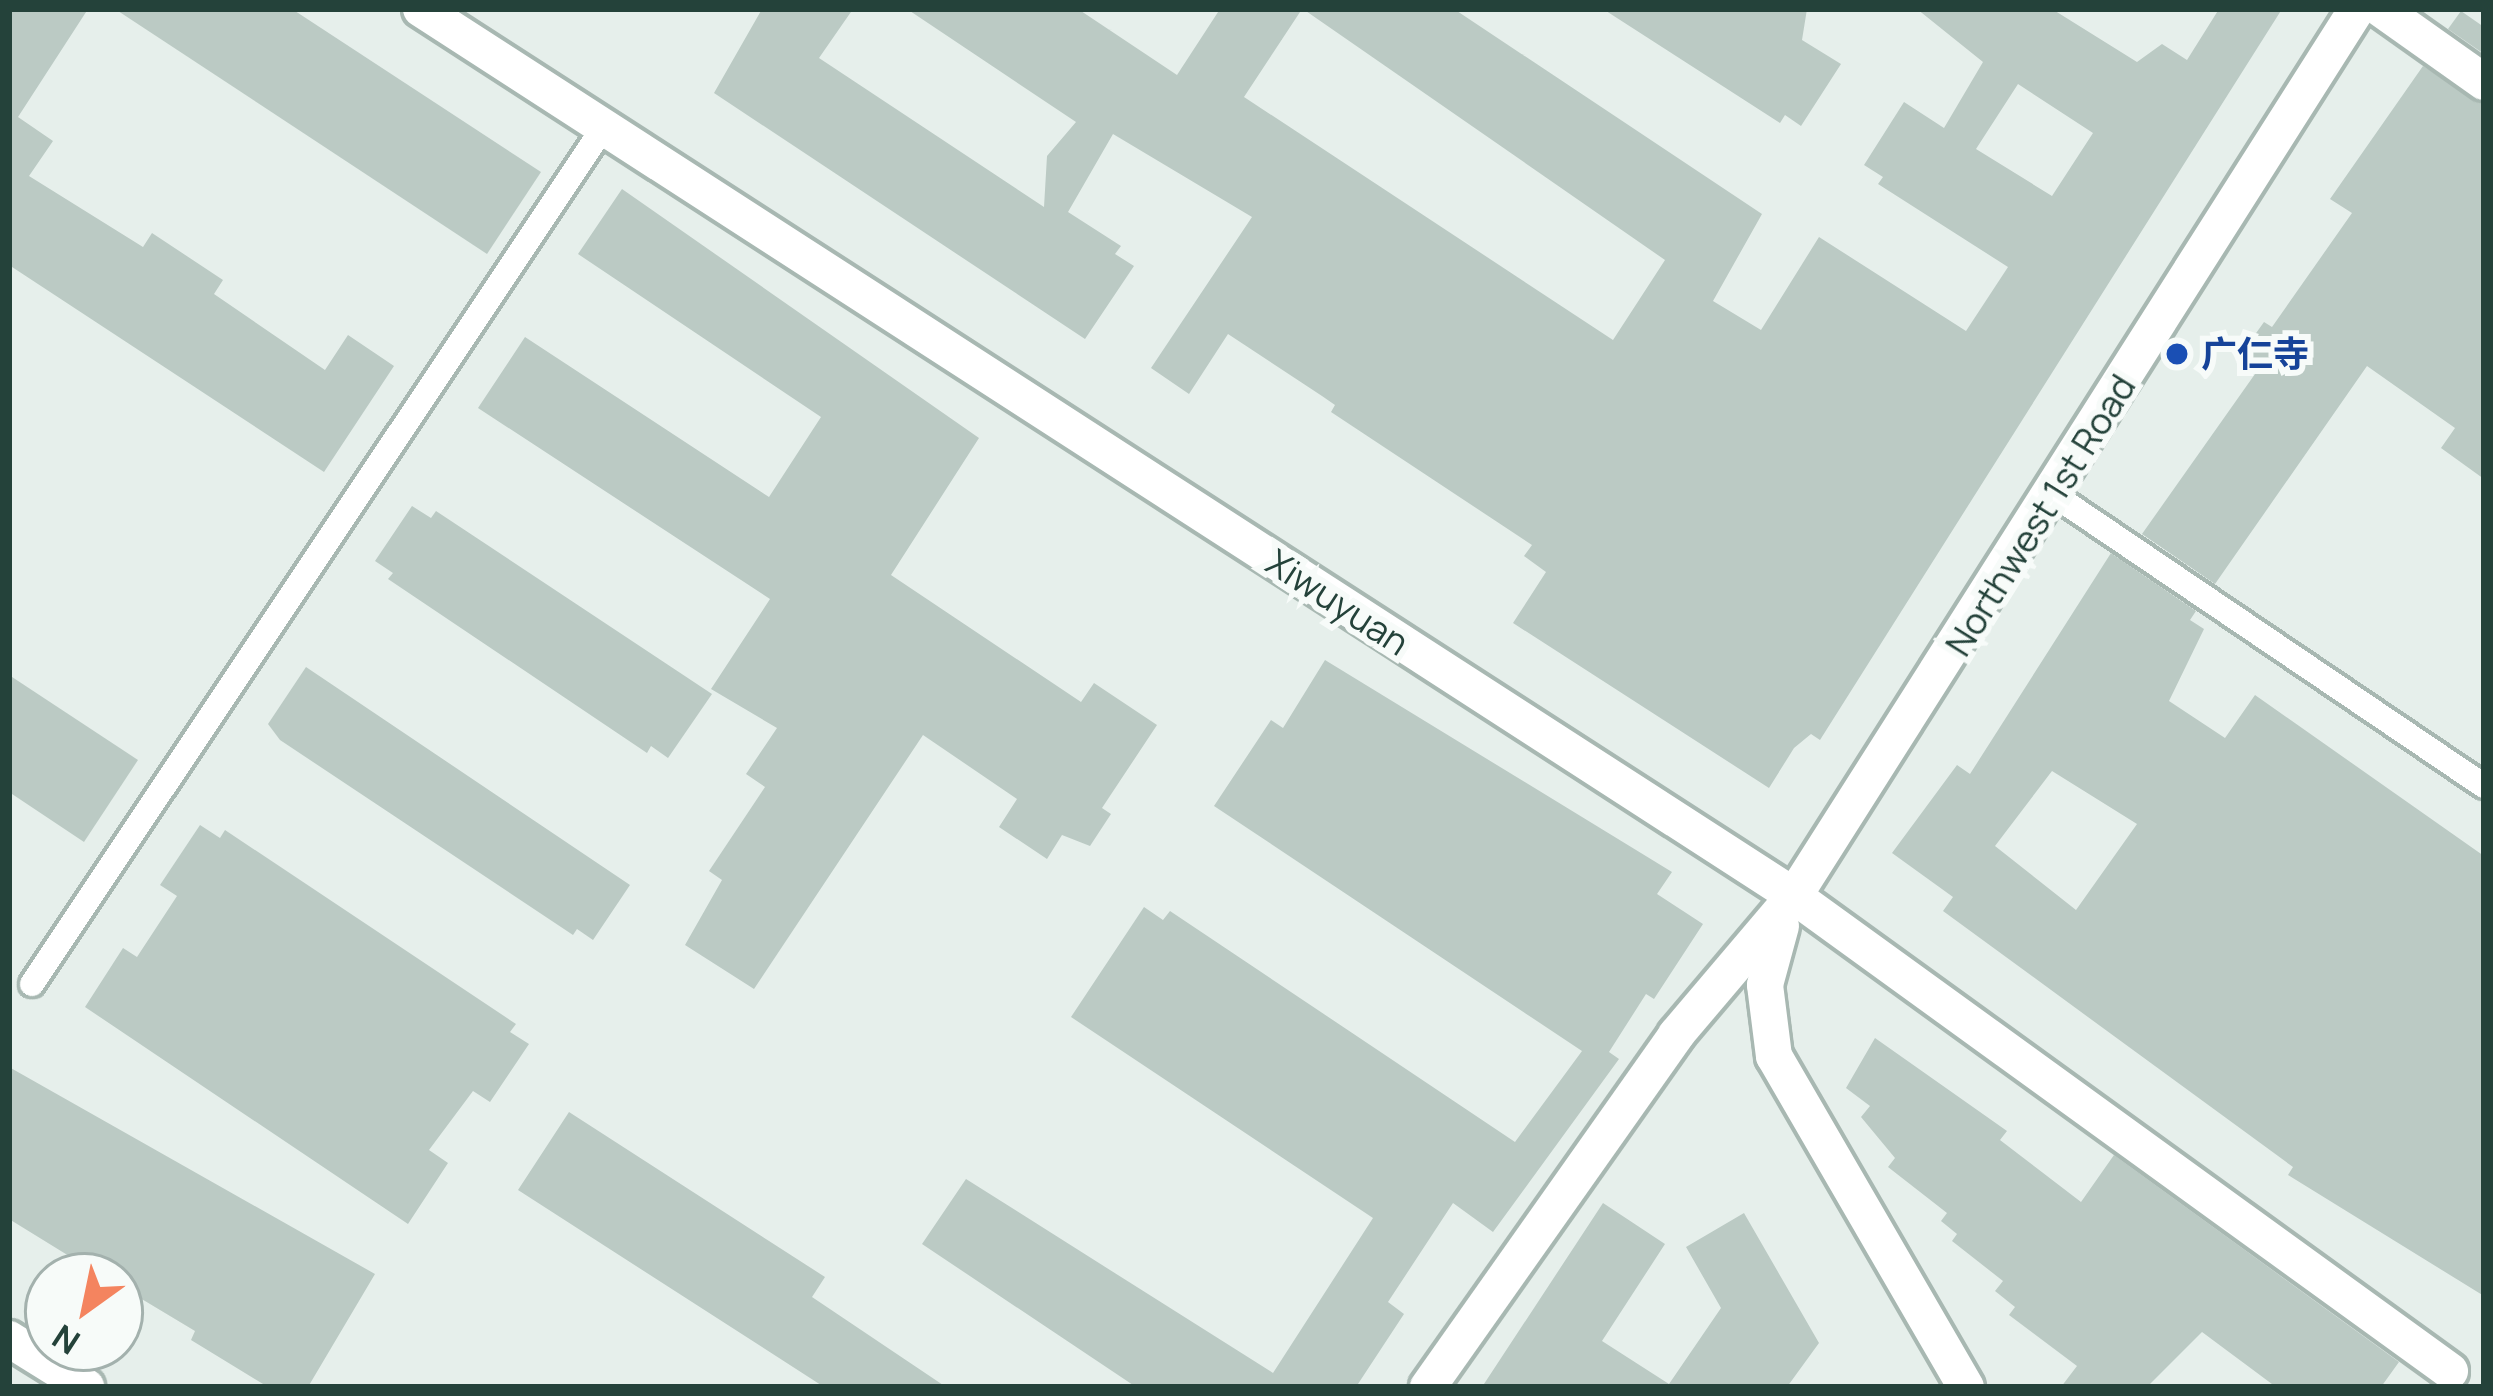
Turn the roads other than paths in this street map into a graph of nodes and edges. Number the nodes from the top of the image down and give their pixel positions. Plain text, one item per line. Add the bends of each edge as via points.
1 (421, 9) edge
2 (2357, 9) edge
3 (2381, 9) edge
4 (2484, 82) edge
5 (603, 128) junction
6 (2054, 495) junction
7 (2484, 786) edge
8 (1794, 896) junction
9 (32, 984) dead end
10 (9, 1339) edge
11 (2454, 1382) edge
12 (86, 1387) edge
13 (1428, 1387) edge
14 (1966, 1387) edge

1 - 5 street, Xiwuyuan
2 - 6 street, Northwest 1st Road
3 - 4 street
5 - 8 street, Xiwuyuan
5 - 9 lane
6 - 7 lane
6 - 8 street, Northwest 1st Road
8 - 11 street, Xiwuyuan
8 - 13 street via 1676,1035
8 - 14 street via 1765,985 1774,1055
10 - 12 street

